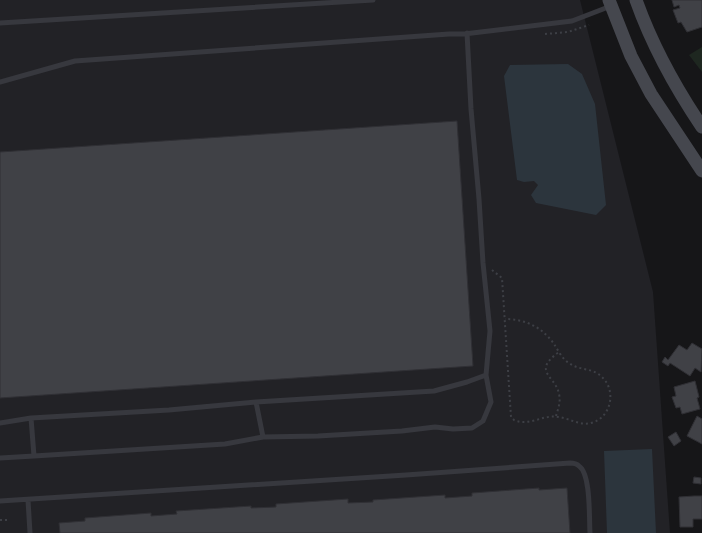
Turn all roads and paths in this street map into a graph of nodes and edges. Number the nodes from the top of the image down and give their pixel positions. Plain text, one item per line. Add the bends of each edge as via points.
1 (373, 0) edge
2 (636, 0) edge
3 (610, 3) edge
4 (0, 23) edge
5 (590, 24) dead end
6 (467, 33) junction
7 (538, 34) dead end
8 (0, 82) edge
9 (702, 127) edge
10 (702, 171) edge
11 (491, 269) dead end
12 (505, 319) junction
13 (559, 352) junction
14 (486, 375) junction
15 (256, 402) junction
16 (556, 416) junction
17 (31, 418) junction
18 (0, 422) edge
19 (263, 437) junction
20 (34, 456) junction
21 (0, 458) edge
22 (28, 500) junction
23 (0, 501) edge
24 (0, 520) edge
25 (9, 520) dead end
26 (30, 533) edge
27 (590, 533) edge

1 - 4 lane
2 - 9 street via 660,56
3 - 6 lane via 572,21
3 - 10 street via 631,56 651,94
5 - 7 path via 568,32
6 - 8 lane via 75,61
6 - 14 lane via 490,331
11 - 12 path via 502,278
12 - 13 path via 536,326 544,332
12 - 16 path via 511,417 523,423
13 - 16 path via 549,361 546,372 560,396
13 - 16 path via 575,367 590,369 603,378 610,389 611,402 606,414 590,423
14 - 15 lane via 434,391
14 - 19 lane via 491,402 483,421 472,428 435,427 325,436
15 - 17 lane
15 - 19 lane
17 - 18 lane
17 - 20 lane
19 - 20 lane via 226,444
20 - 21 lane
22 - 23 lane
22 - 26 lane
22 - 27 lane via 570,463 578,465 587,480
24 - 25 path

